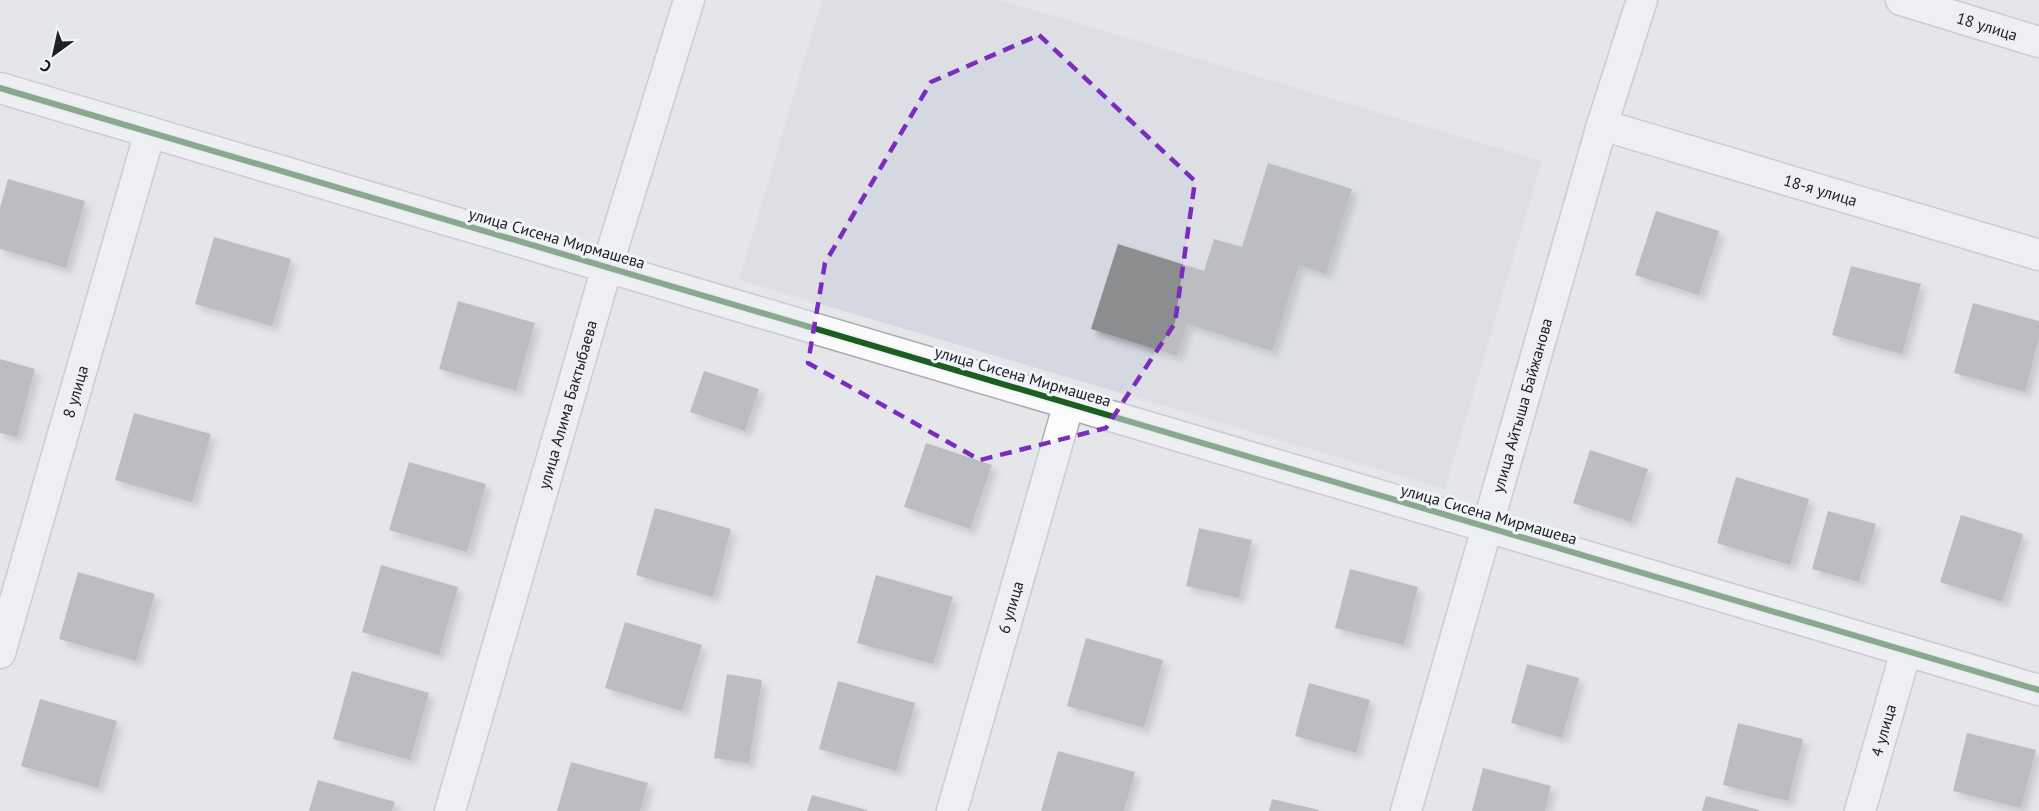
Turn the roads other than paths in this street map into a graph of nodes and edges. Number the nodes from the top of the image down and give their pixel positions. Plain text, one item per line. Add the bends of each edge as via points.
1 (689, 0) edge
2 (1642, 0) edge
3 (1901, 0) edge
4 (2039, 42) edge
5 (0, 88) edge
6 (1602, 125) junction
7 (150, 132) junction
8 (2039, 255) edge
9 (607, 267) junction
10 (1069, 404) junction
11 (1487, 527) junction
12 (1906, 651) junction
13 (0, 653) edge
14 (2039, 690) edge
15 (450, 811) edge
16 (952, 811) edge
17 (1406, 811) edge
18 (1860, 811) edge

1 - 9 street, улица Алима Бактыбаева
2 - 6 street, улица Айтыша Байжанова
3 - 4 street, 18 улица
5 - 7 street, улица Сисена Мирмашева
6 - 8 street, 18-я улица
6 - 11 street, улица Айтыша Байжанова
7 - 9 street, улица Сисена Мирмашева
7 - 13 street, 8 улица
9 - 10 street, улица Сисена Мирмашева
9 - 15 street, улица Алима Бактыбаева
10 - 11 street, улица Сисена Мирмашева
10 - 16 street, 6 улица
11 - 12 street, улица Сисена Мирмашева
11 - 17 street, улица Айтыша Байжанова
12 - 14 street, улица Сисена Мирмашева
12 - 18 street, 4 улица

